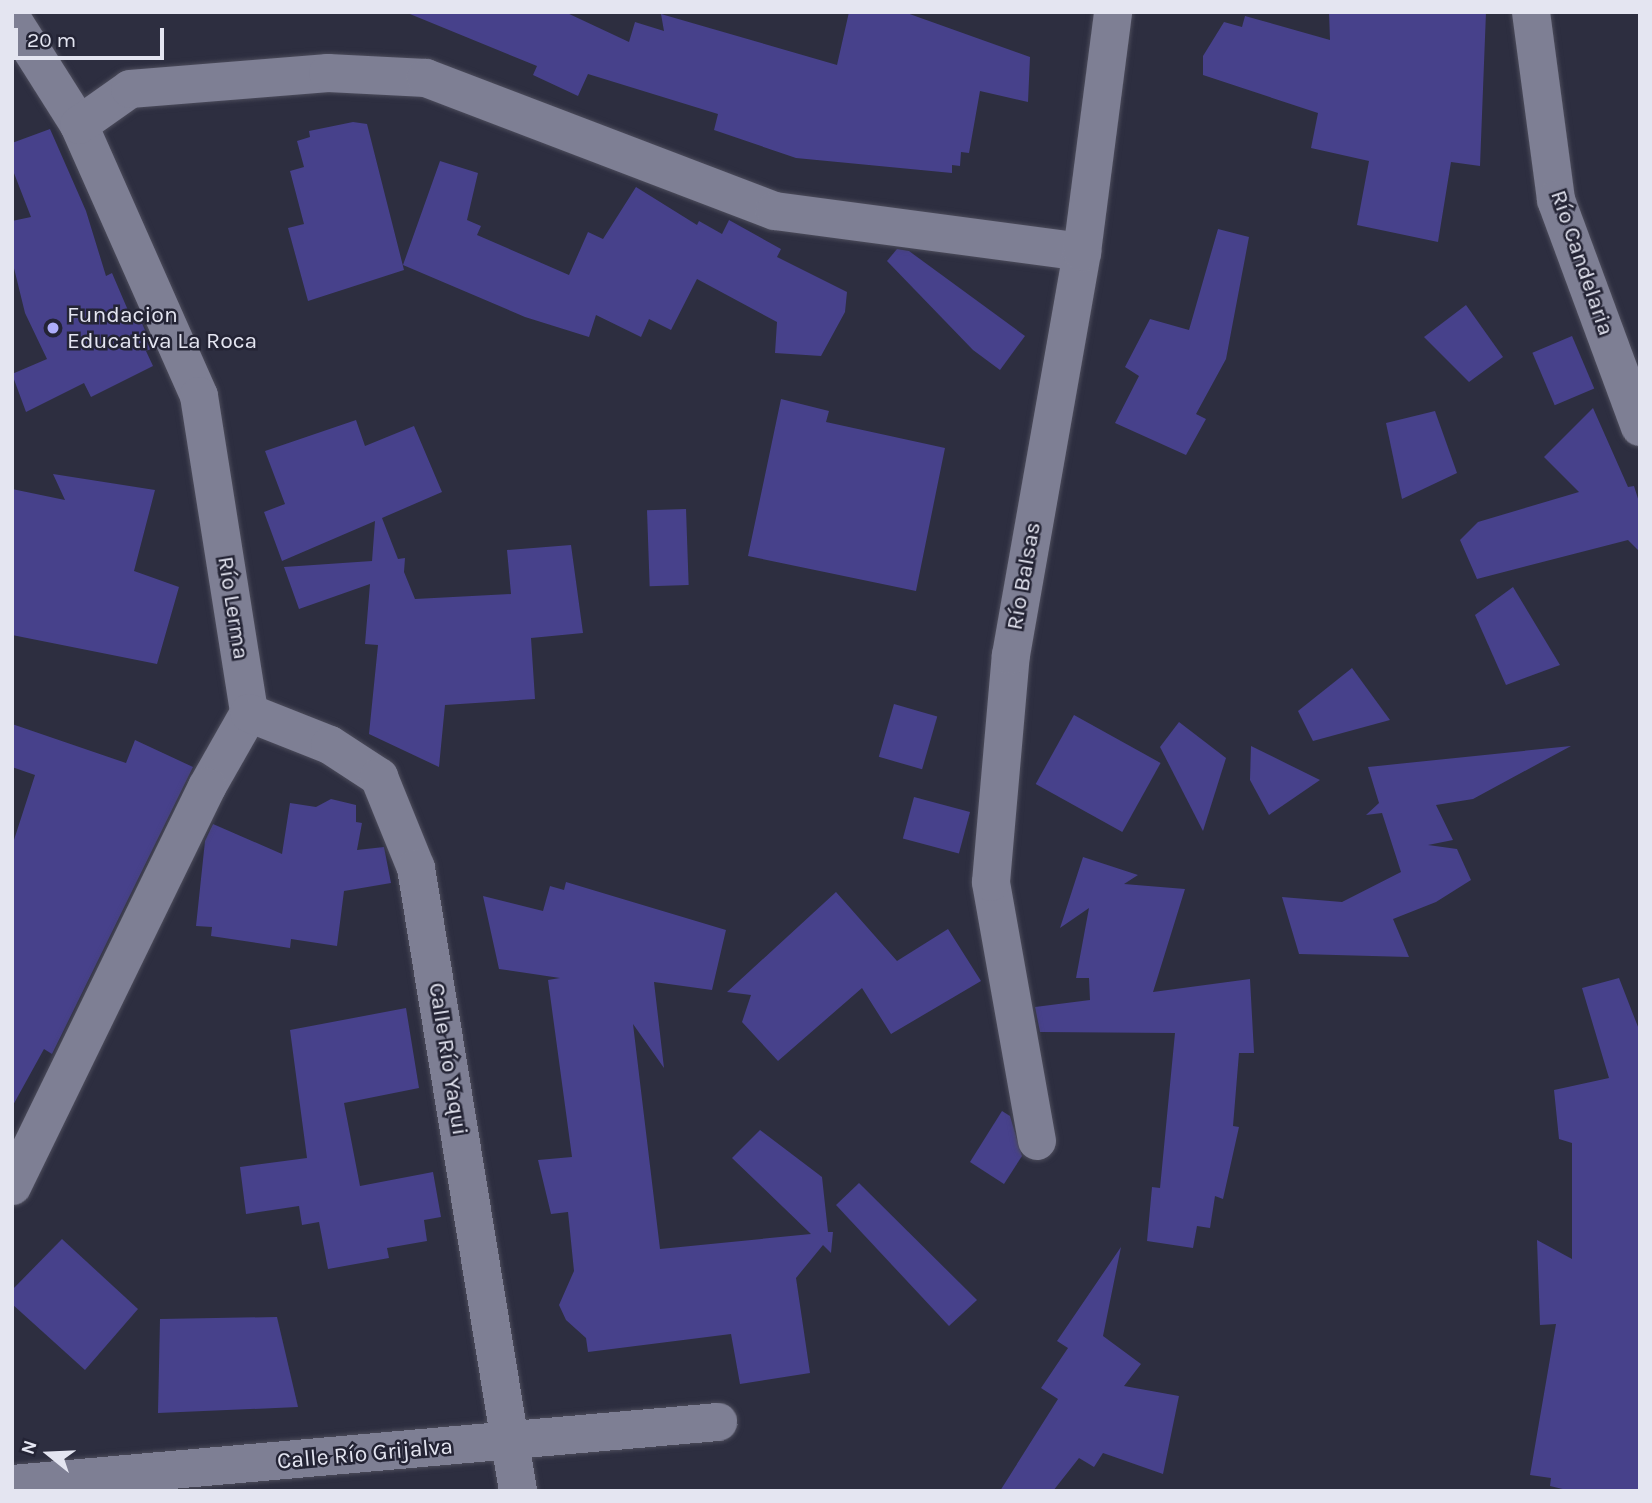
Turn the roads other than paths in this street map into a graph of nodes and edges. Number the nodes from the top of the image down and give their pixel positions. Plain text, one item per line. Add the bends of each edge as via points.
1 (1113, 12) edge
2 (1531, 12) edge
3 (12, 19) edge
4 (79, 125) junction
5 (1082, 251) junction
6 (1640, 427) edge
7 (249, 713) junction
8 (1037, 1141) dead end
9 (12, 1186) edge
10 (718, 1422) dead end
11 (511, 1441) junction
12 (12, 1485) edge
13 (518, 1491) edge

1 - 5 street, Río Balsas
2 - 6 street, Río Candelaria via 1556,200
3 - 4 street, Río Lerma
4 - 5 street via 130,89 328,73 426,78 775,211
4 - 7 street, Río Lerma via 199,396
5 - 8 street, Río Balsas via 1011,655 991,882
7 - 9 street via 207,787
7 - 11 street, Calle Río Yaqui via 330,745 379,777 416,868
10 - 11 street, Calle Río Grijalva
11 - 12 street, Calle Río Grijalva
11 - 13 street, Calle Río Yaqui

